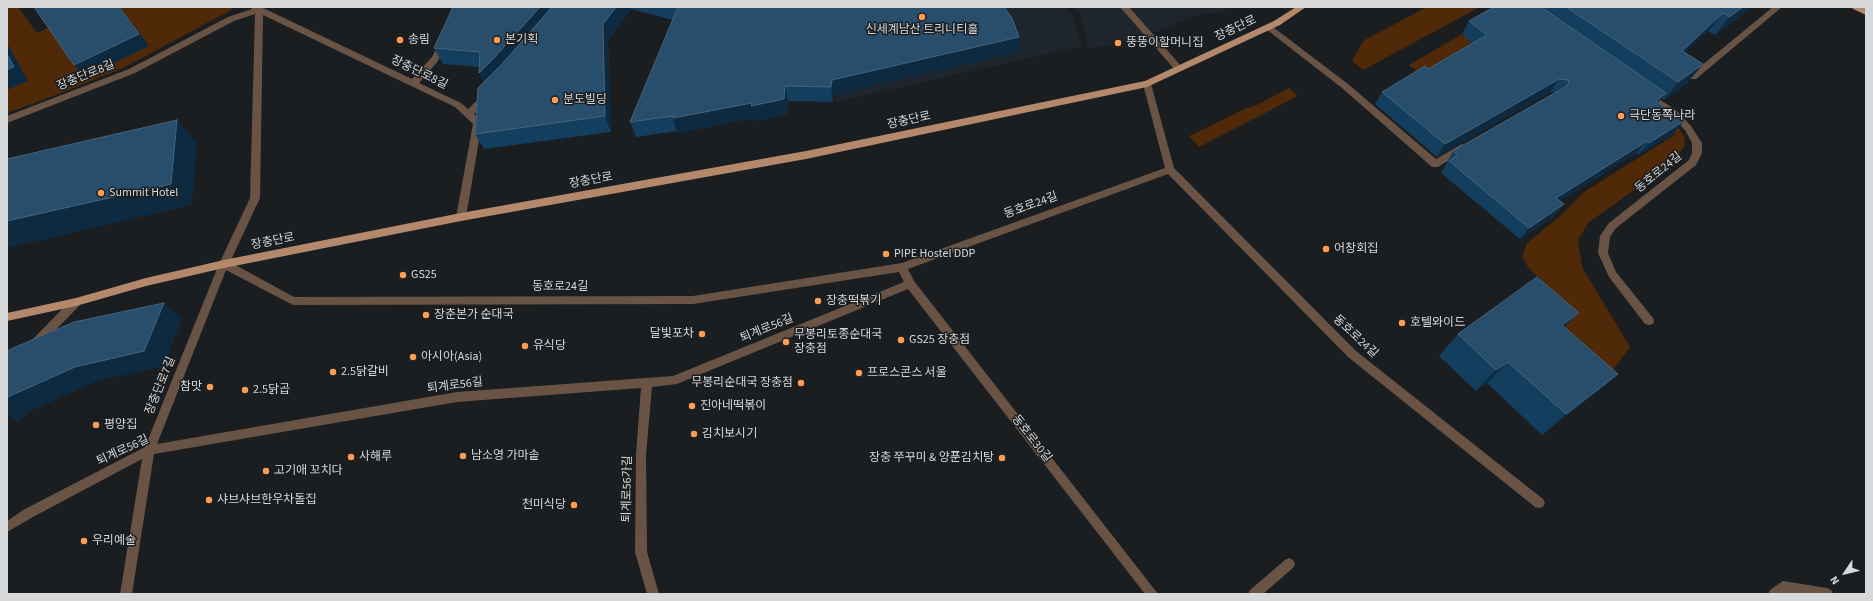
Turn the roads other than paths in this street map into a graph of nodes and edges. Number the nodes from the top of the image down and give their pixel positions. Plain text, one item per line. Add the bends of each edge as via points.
1 (1124, 7) edge
2 (1302, 7) edge
3 (1778, 7) edge
4 (1856, 7) edge
5 (257, 9) edge
6 (1866, 12) edge
7 (1269, 27) junction
8 (448, 33) edge
9 (1179, 69) junction
10 (1693, 77) edge
11 (414, 83) junction
12 (1147, 84) junction
13 (496, 88) edge
14 (1647, 95) edge
15 (468, 114) junction
16 (7, 120) edge
17 (1468, 145) edge
18 (1170, 170) junction
19 (461, 217) junction
20 (224, 264) junction
21 (902, 268) junction
22 (910, 284) junction
23 (76, 302) junction
24 (7, 317) edge
25 (1649, 321) dead end
26 (28, 352) edge
27 (647, 383) junction
28 (149, 450) junction
29 (1539, 503) dead end
30 (7, 526) edge
31 (1289, 564) dead end
32 (126, 594) edge
33 (653, 594) edge
34 (1152, 594) edge
35 (1254, 594) edge
36 (1774, 594) edge
37 (1827, 594) edge

1 - 9 street
2 - 7 main road, 장충단로
3 - 10 street
4 - 6 main road
5 - 11 street, 장충단로8길
5 - 16 street, 장충단로8길 via 231,19 132,71
5 - 20 street via 255,198
7 - 9 main road, 장충단로
7 - 17 street via 1345,86 1435,164
8 - 11 street via 435,59
9 - 12 main road, 장충단로
11 - 15 street, 장충단로8길 via 458,105
12 - 18 street, 동호로24길
12 - 19 main road, 장충단로 via 806,155
13 - 15 street
14 - 25 street, 동호로24길 via 1673,112 1688,128 1696,143 1697,153 1693,162 1612,226 1605,236 1603,253 1612,274
15 - 19 street, 장충단로8길 via 478,123
18 - 21 street, 동호로24길
18 - 29 street, 동호로24길 via 1352,354
19 - 20 main road, 장충단로
20 - 21 street, 동호로24길 via 293,301 693,300
20 - 23 main road, 장충단로
20 - 28 street, 장충단로7길
21 - 22 street
22 - 27 street, 퇴계로56길 via 672,382
22 - 34 street, 동호로30길
23 - 24 main road, 장충단로
23 - 26 street
27 - 28 street, 퇴계로56길 via 457,397
27 - 33 street, 퇴계로56가길 via 641,455 641,552
28 - 30 street, 퇴계로56길
28 - 32 street, 장충단로7길
31 - 35 street
36 - 37 street via 1783,587

